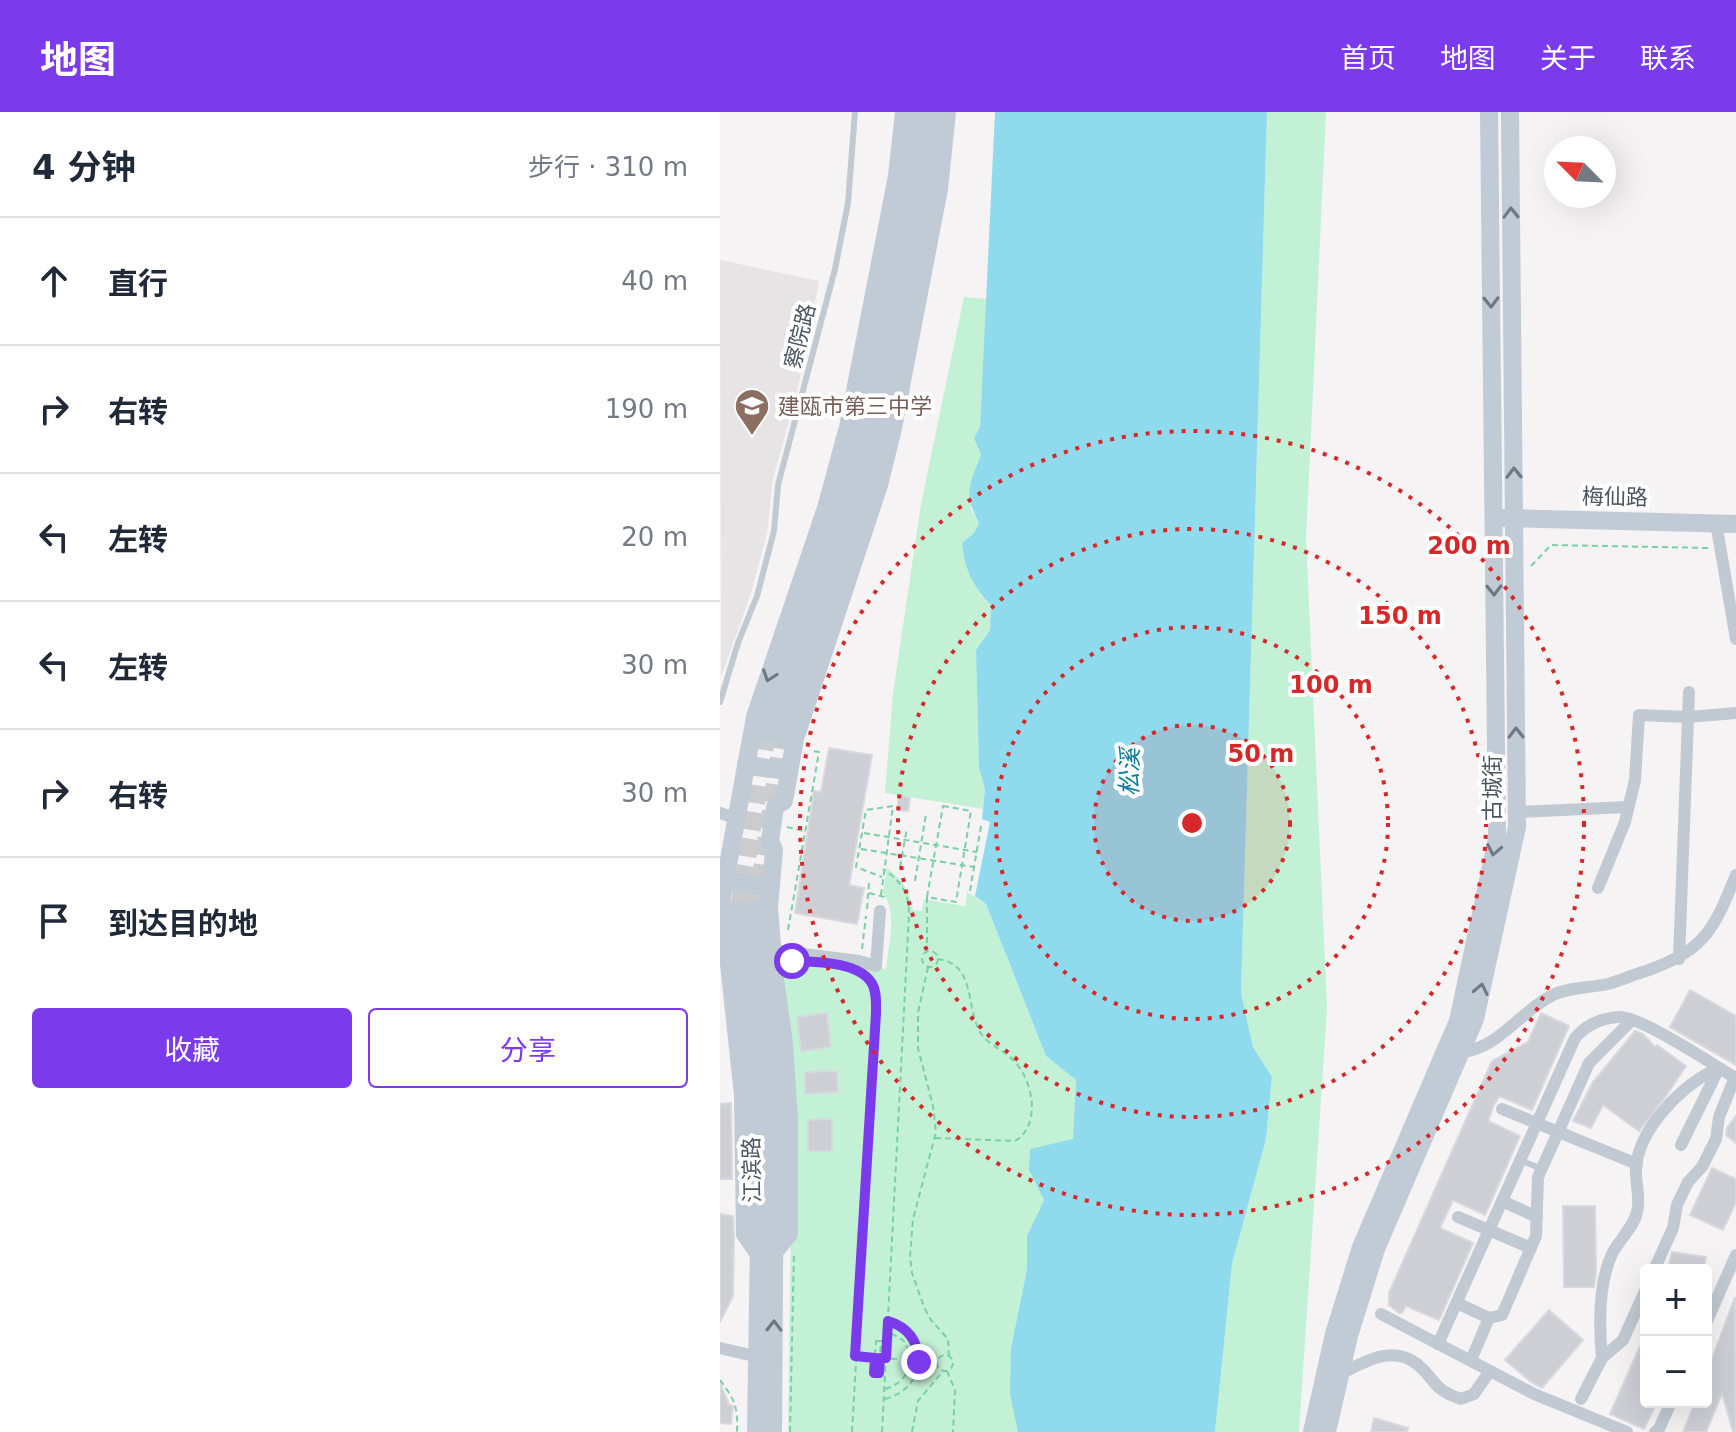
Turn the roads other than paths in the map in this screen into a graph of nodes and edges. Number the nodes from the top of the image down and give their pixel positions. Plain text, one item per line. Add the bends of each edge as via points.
1 (855, 112) edge
2 (904, 112) edge
3 (918, 112) edge
4 (934, 112) edge
5 (947, 112) edge
6 (1489, 112) edge
7 (1510, 112) edge
8 (1493, 524) junction
9 (1514, 524) junction
10 (1736, 524) edge
11 (1724, 531) edge
12 (1736, 639) edge
13 (1689, 692) dead end
14 (720, 702) edge
15 (1736, 713) edge
16 (1688, 717) junction
17 (781, 740) junction
18 (746, 764) junction
19 (789, 772) junction
20 (1628, 807) junction
21 (1517, 812) junction
22 (728, 816) edge
23 (772, 825) junction
24 (1736, 875) edge
25 (726, 881) junction
26 (771, 887) junction
27 (1598, 888) dead end
28 (748, 910) tunnel mouth
29 (880, 911) dead end
30 (779, 945) junction
31 (1679, 959) junction
32 (1631, 1021) junction
33 (1460, 1052) junction
34 (1568, 1053) junction
35 (1589, 1063) junction
36 (1719, 1068) junction
37 (1736, 1078) edge
38 (1502, 1109) dead end
39 (1537, 1123) junction
40 (1558, 1132) junction
41 (1681, 1145) dead end
42 (1520, 1160) junction
43 (1637, 1164) junction
44 (1542, 1169) junction
45 (1502, 1201) junction
46 (1458, 1217) dead end
47 (1537, 1217) junction
48 (1489, 1230) junction
49 (1531, 1248) junction
50 (776, 1251) junction
51 (1736, 1255) edge
52 (1657, 1264) edge
53 (1640, 1302) edge
54 (1457, 1303) junction
55 (1712, 1309) edge
56 (1381, 1314) dead end
57 (1489, 1318) junction
58 (1438, 1344) junction
59 (720, 1348) edge
60 (766, 1358) junction
61 (1602, 1358) junction
62 (1471, 1360) junction
63 (1490, 1371) junction
64 (1341, 1374) junction
65 (1581, 1399) junction
66 (1554, 1402) junction
67 (1668, 1408) edge
68 (1599, 1420) junction
69 (756, 1432) edge
70 (773, 1432) edge
71 (1312, 1432) edge
72 (1327, 1432) edge
73 (1627, 1432) edge
74 (1655, 1432) edge

1 - 14 lane, 察院路 via 848,203 835,269 778,485 774,531 757,596
2 -> 18 main road via 897,176 848,427 755,717
3 - 17 main road via 910,182 862,432
4 - 17 main road via 926,186 878,438
5 - 17 main road via 939,189 879,485
6 -> 8 main road, 古城街
9 -> 7 main road, 古城街
8 - 9 main road, 梅仙路
8 -> 71 main road, 古城街 via 1497,839 1458,1021 1361,1247
9 - 11 main road, 梅仙路
21 -> 9 main road, 古城街
10 - 11 main road, 梅仙路
11 - 12 street
13 - 16 street
15 - 16 street
16 - 20 street via 1639,715
16 - 31 street
17 - 19 main road
18 - 19 main road
18 - 22 main road
19 - 23 main road via 784,801 775,807
20 - 21 street
20 - 27 street
33 -> 21 main road, 古城街 via 1475,1019
22 - 23 main road
22 - 25 main road
23 - 26 main road
24 - 31 street via 1705,938
25 - 26 main road
25 - 50 main road via 722,898 743,1095 745,1234
26 - 30 main road via 769,907
28 - 50 main road, 江滨路 via 775,1115
29 - 30 street via 876,966
30 - 50 main road via 789,1234
31 - 33 street via 1610,983 1557,993 1500,1036 1471,1052
32 - 34 street via 1621,1017 1586,1025
32 - 35 street
32 - 36 street
33 - 64 main road, 古城街 via 1376,1249
34 - 35 street
34 - 39 street
35 - 40 street
36 - 37 street
36 - 41 street
36 - 43 street via 1687,1086 1662,1113 1644,1140
37 - 52 street via 1719,1117 1716,1139 1677,1205
38 - 39 street
39 - 40 street
39 - 42 street
40 - 43 street
40 - 44 street
42 - 44 lane
42 - 45 street
43 - 61 street via 1637,1212 1611,1255 1606,1277
44 - 47 street
45 - 47 street
45 - 48 street
46 - 48 street
47 - 49 street
48 - 49 street
48 - 54 street
49 - 57 street via 1502,1315
50 - 60 main road, 江滨路
51 - 55 street
53 - 61 street via 1623,1340
54 - 57 street
54 - 58 street
56 - 58 street
57 - 62 street
58 - 62 street
59 - 60 street
60 - 69 main road, 江滨路
60 - 70 main road, 江滨路
61 - 65 street
62 - 63 street
63 - 64 street via 1474,1394 1461,1399 1439,1390 1417,1364 1389,1354
63 - 66 street
64 - 72 main road, 古城街
65 - 66 street
65 - 68 street
66 - 68 street
67 - 74 street
68 - 73 street

